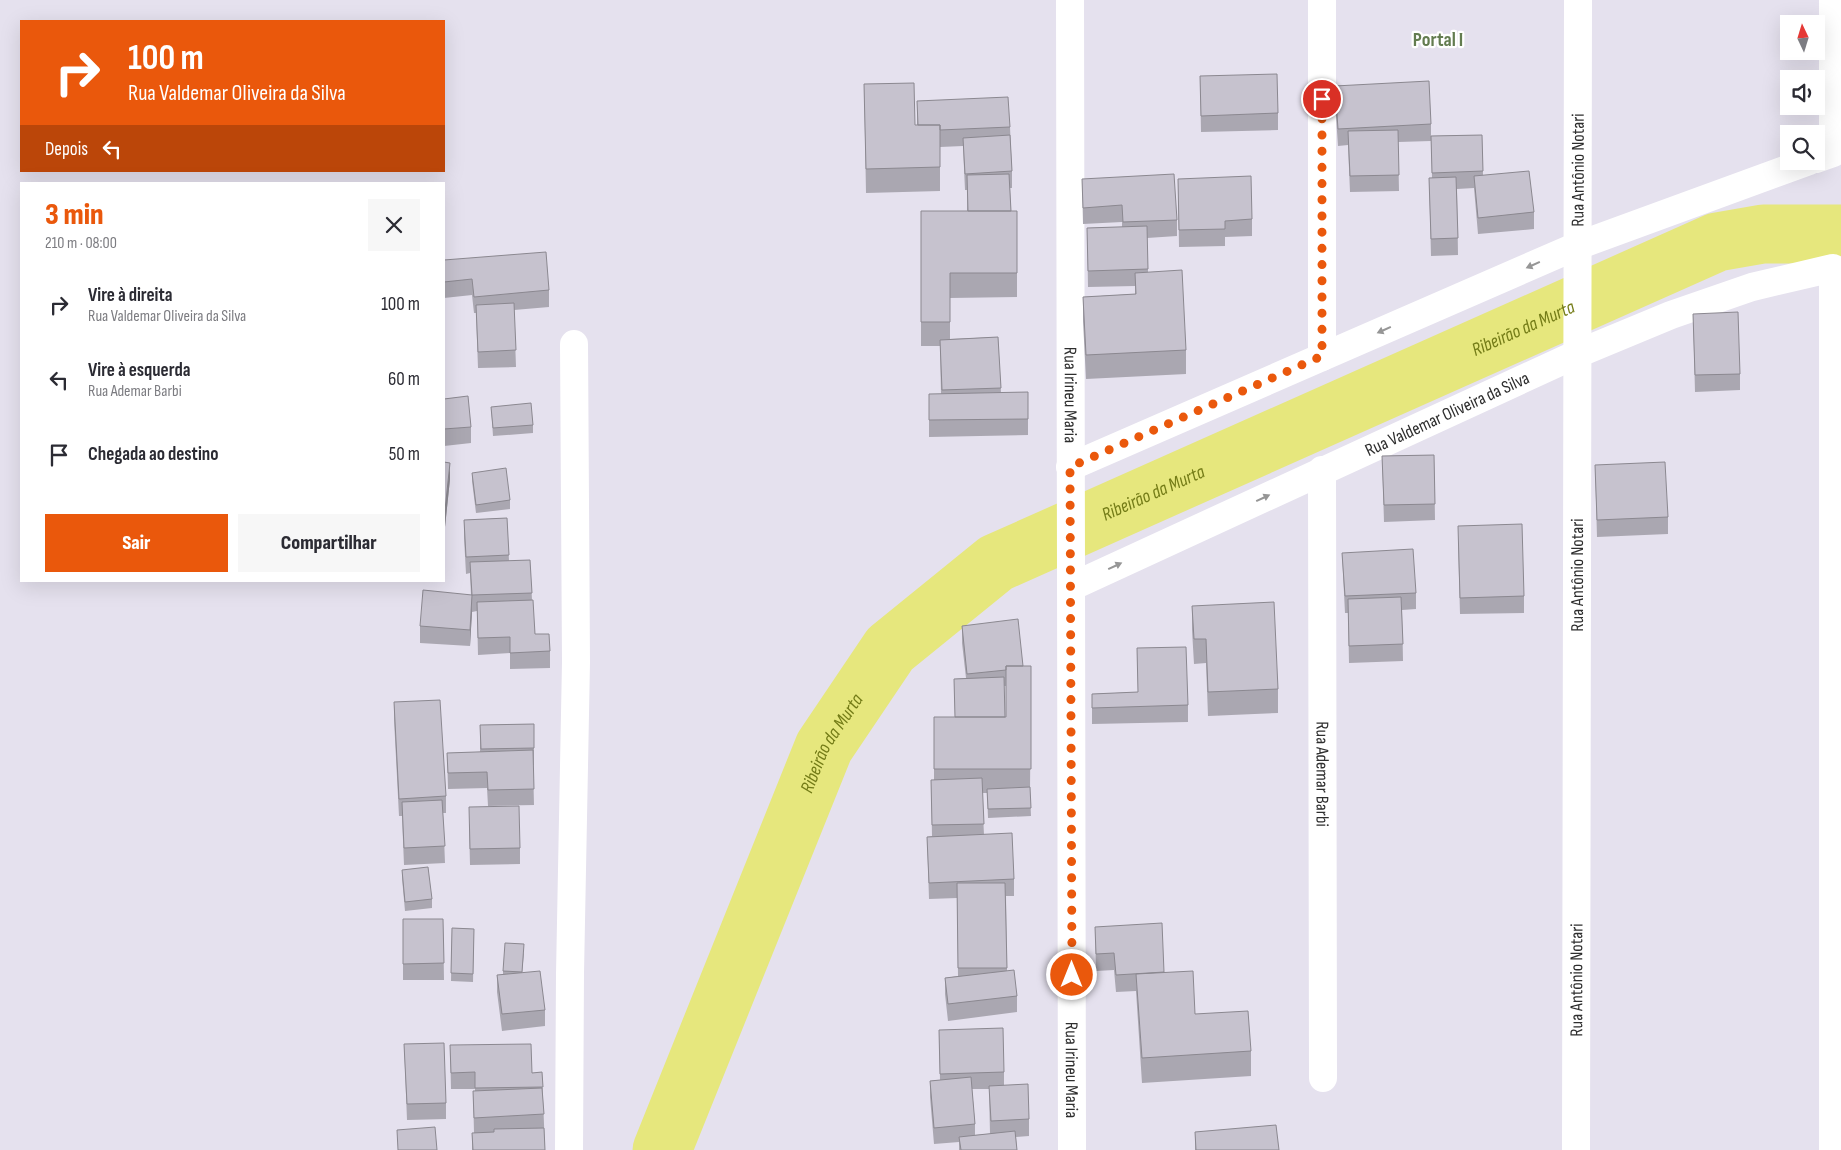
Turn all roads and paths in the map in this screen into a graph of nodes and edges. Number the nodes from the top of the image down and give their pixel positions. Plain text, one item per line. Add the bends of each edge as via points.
1 (1070, 0) edge
2 (1322, 0) edge
3 (1578, 0) edge
4 (1833, 0) edge
5 (1822, 125) edge
6 (1788, 170) edge
7 (1577, 252) junction
8 (574, 344) dead end
9 (1577, 347) junction
10 (1322, 356) junction
11 (1322, 470) junction
12 (1071, 479) junction
13 (1071, 579) junction
14 (1323, 1078) dead end
15 (569, 1150) edge
16 (1072, 1150) edge
17 (1576, 1150) edge
18 (1833, 1150) edge

1 - 12 street, Rua Irineu Maria
2 - 10 street
3 - 7 street, Rua Antônio Notari
4 - 5 street
6 - 7 street
7 - 9 street, Rua Antônio Notari
7 -> 10 street
8 - 15 street via 576,662
9 - 11 street, Rua Valdemar Oliveira da Silva
9 - 17 street, Rua Antônio Notari
9 - 18 street, Rua Valdemar Oliveira da Silva via 1743,290 1833,268
10 - 12 street
13 -> 11 street, Rua Valdemar Oliveira da Silva
11 - 14 street, Rua Ademar Barbi
12 - 13 street, Rua Irineu Maria
13 - 16 street, Rua Irineu Maria

